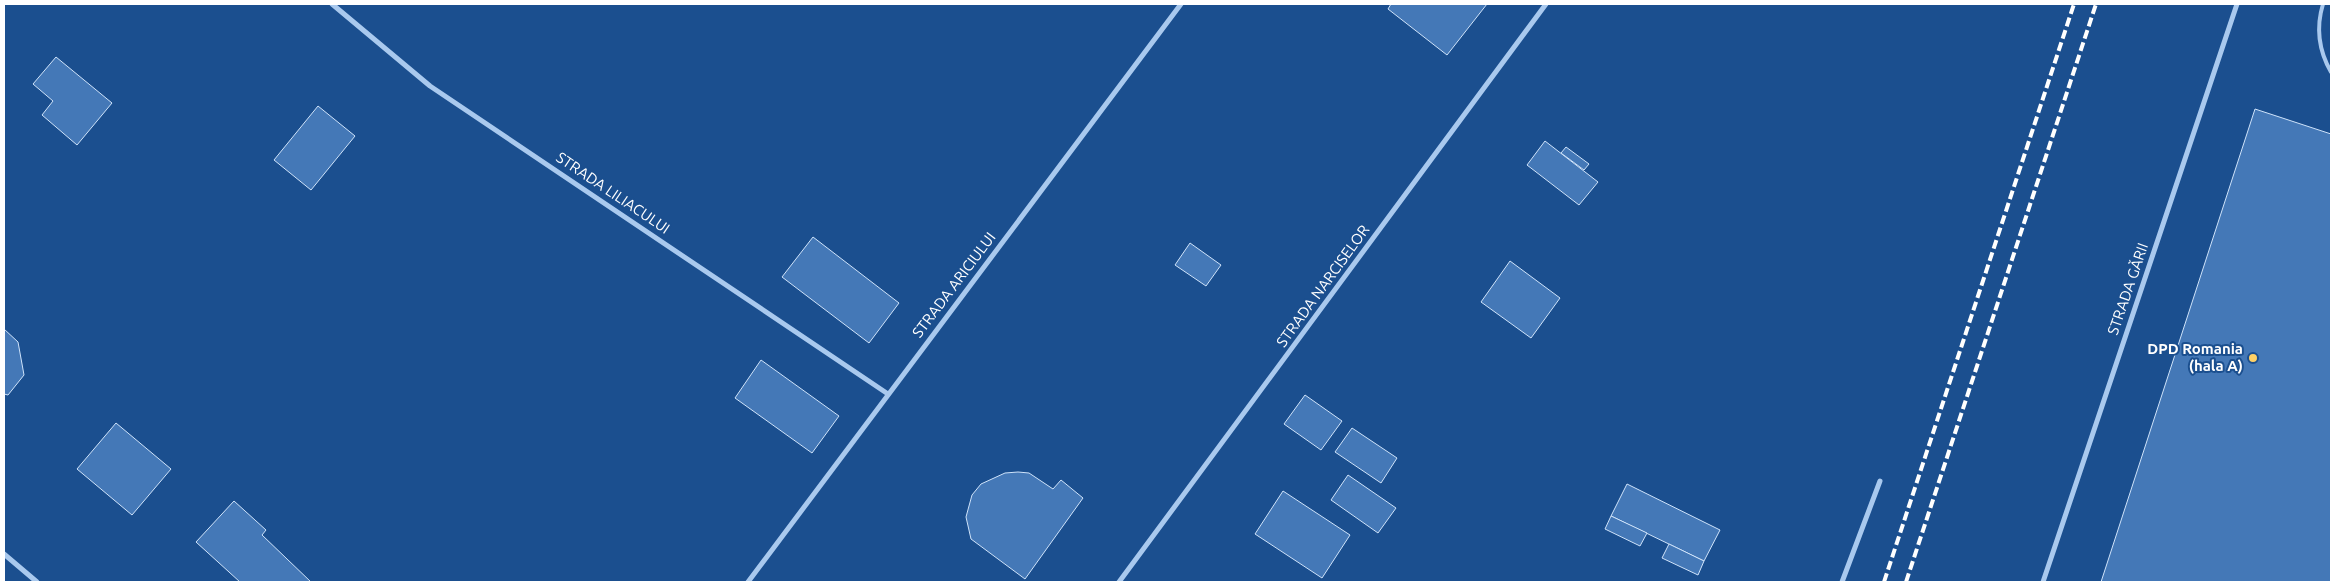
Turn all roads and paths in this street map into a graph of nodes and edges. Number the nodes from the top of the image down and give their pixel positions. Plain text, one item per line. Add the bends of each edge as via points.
1 (332, 4) edge
2 (1181, 4) edge
3 (1546, 4) edge
4 (2237, 4) edge
5 (2324, 4) edge
6 (2331, 72) edge
7 (888, 394) junction
8 (1880, 481) dead end
9 (4, 554) edge
10 (36, 582) edge
11 (748, 582) edge
12 (1119, 582) edge
13 (1842, 582) edge
14 (2043, 582) edge

1 - 7 street, STRADA LILIACULUI via 430,86
2 - 7 street, STRADA ARICIULUI
3 - 12 street, STRADA NARCISELOR
4 - 14 street, STRADA GĂRII
5 - 6 lane via 2318,20 2325,61
7 - 11 street, STRADA ARICIULUI
8 - 13 street
9 - 10 street

